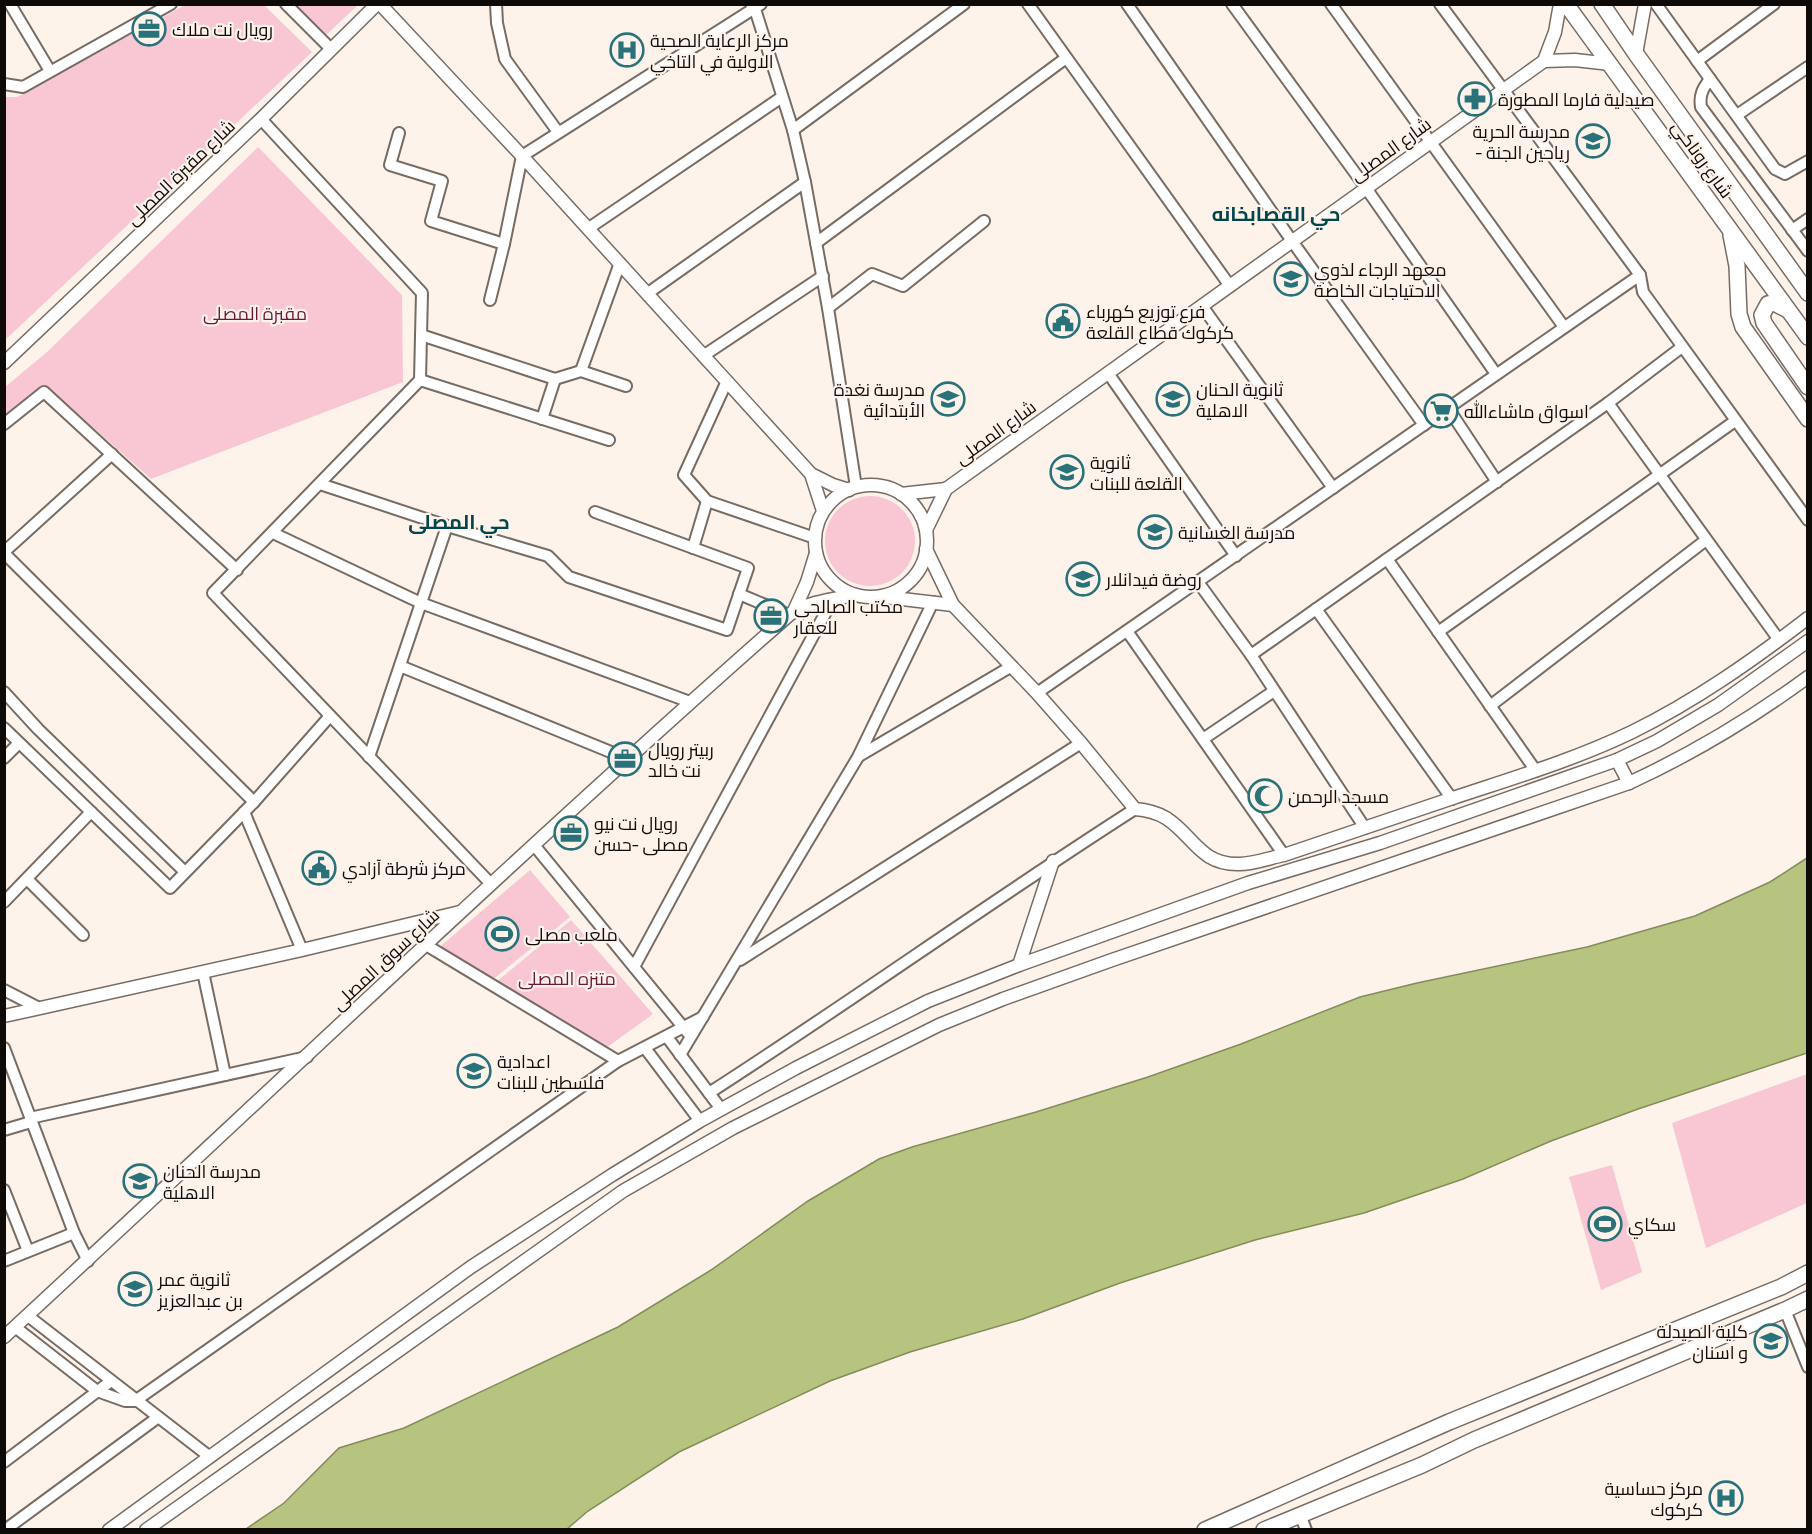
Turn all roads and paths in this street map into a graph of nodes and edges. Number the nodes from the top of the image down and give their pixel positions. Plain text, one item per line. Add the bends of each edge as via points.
1 (10, 4) edge
2 (171, 4) edge
3 (286, 4) edge
4 (378, 4) edge
5 (496, 4) edge
6 (964, 4) edge
7 (1028, 4) edge
8 (1127, 4) edge
9 (1232, 4) edge
10 (1331, 4) edge
11 (1440, 4) edge
12 (1560, 4) edge
13 (1566, 4) edge
14 (1645, 4) edge
15 (1656, 4) edge
16 (1774, 4) edge
17 (756, 6) edge
18 (1607, 6) edge
19 (331, 49) junction
20 (1636, 54) junction
21 (1066, 58) junction
22 (1697, 60) junction
23 (1544, 61) junction
24 (1610, 64) junction
25 (1808, 67) edge
26 (50, 71) junction
27 (1710, 79) junction
28 (4, 84) edge
29 (1502, 90) junction
30 (782, 97) junction
31 (1737, 116) junction
32 (261, 119) junction
33 (793, 130) junction
34 (558, 132) junction
35 (399, 133) dead end
36 (1430, 142) junction
37 (522, 156) junction
38 (1808, 161) edge
39 (805, 182) junction
40 (1366, 188) junction
41 (1808, 219) edge
42 (984, 221) dead end
43 (589, 228) junction
44 (1730, 229) junction
45 (1792, 230) junction
46 (1292, 241) junction
47 (816, 243) junction
48 (504, 244) junction
49 (1808, 251) edge
50 (620, 263) junction
51 (1640, 275) junction
52 (823, 276) junction
53 (1230, 286) junction
54 (648, 293) junction
55 (1808, 293) edge
56 (490, 300) dead end
57 (1202, 306) junction
58 (828, 308) junction
59 (1789, 311) junction
60 (1564, 327) junction
61 (421, 335) junction
62 (1808, 337) edge
63 (1682, 347) junction
64 (703, 356) junction
65 (4, 363) edge
66 (581, 371) junction
67 (1108, 373) junction
68 (1496, 375) junction
69 (555, 379) junction
70 (420, 380) junction
71 (727, 381) junction
72 (626, 386) dead end
73 (1808, 387) edge
74 (1608, 403) junction
75 (1448, 408) junction
76 (542, 419) junction
77 (1808, 419) edge
78 (1735, 421) junction
79 (4, 424) edge
80 (1424, 424) junction
81 (609, 440) dead end
82 (112, 454) junction
83 (812, 474) junction
84 (1660, 476) junction
85 (1497, 482) junction
86 (320, 484) junction
87 (853, 488) junction
88 (1333, 488) junction
89 (946, 489) junction
90 (901, 494) junction
91 (707, 501) junction
92 (823, 511) junction
93 (595, 512) dead end
94 (1808, 520) edge
95 (447, 526) junction
96 (926, 530) junction
97 (273, 533) junction
98 (815, 538) junction
99 (1706, 540) junction
100 (693, 548) junction
101 (926, 549) junction
102 (816, 552) junction
103 (4, 553) edge
104 (1236, 556) junction
105 (1387, 559) junction
106 (237, 570) junction
107 (1198, 582) junction
108 (739, 594) junction
109 (855, 596) junction
110 (882, 597) junction
111 (833, 599) junction
112 (933, 602) junction
113 (421, 603) junction
114 (953, 604) junction
115 (1316, 609) junction
116 (792, 613) junction
117 (1808, 618) edge
118 (1127, 631) junction
119 (1438, 632) junction
120 (1779, 640) junction
121 (1808, 642) edge
122 (1251, 655) junction
123 (400, 666) junction
124 (1012, 666) junction
125 (1808, 677) edge
126 (1274, 691) junction
127 (4, 692) edge
128 (1037, 693) junction
129 (690, 702) junction
130 (1490, 706) junction
131 (330, 716) junction
132 (4, 728) edge
133 (1203, 740) junction
134 (19, 743) junction
135 (1081, 743) junction
136 (369, 757) junction
137 (858, 757) junction
138 (4, 758) edge
139 (628, 759) junction
140 (1617, 760) junction
141 (1536, 771) junction
142 (1629, 783) junction
143 (1452, 799) junction
144 (254, 802) junction
145 (1135, 809) junction
146 (91, 812) junction
147 (244, 812) junction
148 (1365, 828) junction
149 (534, 845) junction
150 (1284, 855) junction
151 (1053, 861) junction
152 (185, 872) junction
153 (27, 879) junction
154 (491, 884) junction
155 (4, 902) edge
156 (462, 911) junction
157 (83, 935) dead end
158 (426, 945) junction
159 (302, 950) junction
160 (736, 962) junction
161 (1019, 965) junction
162 (634, 967) junction
163 (203, 972) junction
164 (4, 990) edge
165 (39, 1008) junction
166 (4, 1016) edge
167 (688, 1032) junction
168 (667, 1037) junction
169 (4, 1048) edge
170 (645, 1048) junction
171 (680, 1055) junction
172 (307, 1057) junction
173 (618, 1061) junction
174 (225, 1075) junction
175 (709, 1093) junction
176 (721, 1109) junction
177 (31, 1120) junction
178 (700, 1121) junction
179 (4, 1130) edge
180 (612, 1175) junction
181 (4, 1190) edge
182 (623, 1191) junction
183 (74, 1233) junction
184 (28, 1251) junction
185 (4, 1261) edge
186 (88, 1261) junction
187 (1808, 1273) edge
188 (1808, 1299) edge
189 (1785, 1310) junction
190 (28, 1316) junction
191 (15, 1327) junction
192 (4, 1337) edge
193 (1808, 1367) edge
194 (111, 1381) junction
195 (97, 1391) junction
196 (135, 1401) junction
197 (157, 1418) junction
198 (210, 1457) junction
199 (4, 1462) edge
200 (1300, 1514) junction
201 (5, 1530) edge
202 (109, 1530) edge
203 (146, 1530) edge
204 (1204, 1530) edge
205 (1264, 1530) edge
206 (1306, 1530) edge

1 - 26 street
2 - 26 street
3 - 19 street
4 - 19 street, شارع مقبرة المصلى
4 - 37 street
5 - 34 street via 505,59
6 - 33 street
7 - 21 street
8 - 46 street
9 - 40 street
10 - 36 street
11 - 29 street
12 - 23 street
13 - 24 main road, شارع روناكي
14 - 20 street
15 - 22 street
16 - 22 street
17 - 30 street
17 - 34 street
18 - 20 main road, شارع روناكي
19 - 32 street, شارع مقبرة المصلى
20 - 55 main road, شارع روناكي
21 - 47 street
21 - 53 street
22 - 27 street
23 - 24 street
23 - 29 street, شارع المصلى
24 - 44 main road, شارع روناكي
25 - 31 street
26 - 28 street via 23,87
27 - 31 street
27 - 45 street via 1702,90 1701,107
29 - 36 street, شارع المصلى
29 - 51 street
30 - 33 street
30 - 43 street
31 - 38 street via 1780,173 1791,173
32 - 61 street via 422,293
32 - 65 street, شارع مقبرة المصلى
33 - 39 street
34 - 37 street
35 - 48 street via 390,165 442,182 431,221
36 - 40 street, شارع المصلى
36 - 60 street
37 - 43 street
37 - 48 street
39 - 47 street
39 - 54 street
40 - 46 street, شارع المصلى
40 - 68 street
41 - 45 street
42 - 58 street via 903,286 872,274
43 - 50 street
44 - 59 main road, شارع روناكي
44 - 77 main road via 1743,327
45 - 49 street
46 - 53 street, شارع المصلى
46 - 80 street
47 - 52 street
48 - 56 street
50 - 54 street
50 - 66 street
51 - 60 street
51 - 63 street via 1643,292
52 - 58 street
52 - 64 street
53 - 57 street, شارع المصلى
54 - 64 street
57 - 67 street, شارع المصلى
57 - 88 street
58 - 87 street
59 - 62 main road, شارع روناكي
59 - 73 main road via 1774,303 1768,304 1762,315
60 - 68 street
61 - 69 street
61 - 70 street
63 - 74 street
63 - 78 street
64 - 71 street
66 - 69 street
66 - 72 street
67 - 89 street, شارع المصلى
67 - 104 street
68 - 75 street
69 - 76 street
70 - 76 street
70 - 86 street
71 - 83 street
71 - 91 street via 684,475
74 - 84 street
74 - 85 street
75 - 80 street
75 - 85 street
76 - 81 street
78 - 84 street
78 - 94 street
79 - 82 street via 44,392
80 - 88 street
82 - 103 street
82 - 106 street
83 - 87 street via 832,485
83 - 92 street
84 - 99 street
84 - 119 street
85 - 105 street
86 - 95 street
86 - 97 street
87 - 90 street via 872,485
87 - 92 street via 835,498
88 - 104 street
89 - 90 street, شارع المصلى
89 - 96 street, شارع المصلى
90 - 96 street via 921,516
91 - 98 street
91 - 100 street
92 - 98 street
93 - 100 street
95 - 108 street via 548,556 569,577 727,630
95 - 113 street
96 - 101 street
97 - 106 street
97 - 113 street
98 - 102 street
99 - 120 street
99 - 130 street
100 - 108 street via 748,568
101 - 110 street via 912,580
101 - 114 street
102 - 109 street via 830,579
102 - 116 street, شارع سوق المصلى
103 - 144 street
104 - 107 street
105 - 115 street
105 - 119 street
106 - 131 street via 213,593
107 - 118 street
107 - 122 street
108 - 116 street
109 - 110 street
109 - 111 street, شارع سوق المصلى
110 - 112 street
111 - 116 street, شارع سوق المصلى
111 - 162 street
112 - 114 street
112 - 137 street
113 - 123 street
113 - 129 street
114 - 124 street
115 - 122 street
115 - 143 street
116 - 129 street, شارع سوق المصلى
117 - 120 street
118 - 128 street
118 - 133 street
119 - 130 street
120 - 141 street via 1664,716
121 - 140 street via 1718,705
122 - 126 street
123 - 136 street
123 - 139 street
124 - 128 street
124 - 137 street
125 - 142 street via 1731,729
126 - 133 street
126 - 148 street
127 - 152 street
128 - 135 street
129 - 139 street, شارع سوق المصلى
130 - 141 street
131 - 136 street
131 - 144 street
132 - 134 street
133 - 150 street
134 - 138 street
134 - 146 street
135 - 145 street
135 - 160 street
136 - 154 street
137 - 160 street
139 - 149 street, شارع سوق المصلى
140 - 142 street
140 - 161 street via 1380,843 1248,883
141 - 143 street
142 - 182 street via 1112,960 950,1021 733,1128
143 - 148 street
144 - 147 street
145 - 150 street via 1166,818 1205,854 1226,863 1248,864
145 - 151 street
146 - 152 street via 170,888
146 - 153 street
147 - 152 street
147 - 159 street
148 - 150 street
149 - 154 street, شارع سوق المصلى
149 - 162 street
151 - 161 street
151 - 175 street
153 - 155 street
153 - 157 street
154 - 156 street, شارع سوق المصلى
156 - 158 street, شارع سوق المصلى
156 - 159 street
158 - 172 street, شارع سوق المصلى
158 - 173 street
159 - 163 street
160 - 167 street via 703,1017
161 - 176 street via 928,1000
162 - 167 street
163 - 165 street
163 - 174 street
164 - 165 street
165 - 166 street
167 - 168 street
167 - 171 street
168 - 170 street
168 - 171 street
169 - 177 street
170 - 173 street
170 - 178 street
171 - 175 street
172 - 174 street
172 - 186 street, شارع سوق المصلى
173 - 196 street
174 - 177 street
175 - 176 street
176 - 178 street
177 - 179 street
177 - 183 street
178 - 180 street
180 - 182 street
180 - 198 street via 471,1267
181 - 184 street
182 - 203 street
183 - 184 street
183 - 186 street
184 - 185 street
186 - 190 street, شارع سوق المصلى
187 - 204 main road via 1449,1422
188 - 189 main road
189 - 193 street
189 - 200 main road
190 - 191 street, شارع سوق المصلى
190 - 194 street
191 - 192 street, شارع سوق المصلى
191 - 195 street
194 - 195 street
194 - 196 street
195 - 196 street
195 - 199 street
196 - 197 street
197 - 198 street
197 - 201 street
198 - 202 street
200 - 205 main road
200 - 206 street

